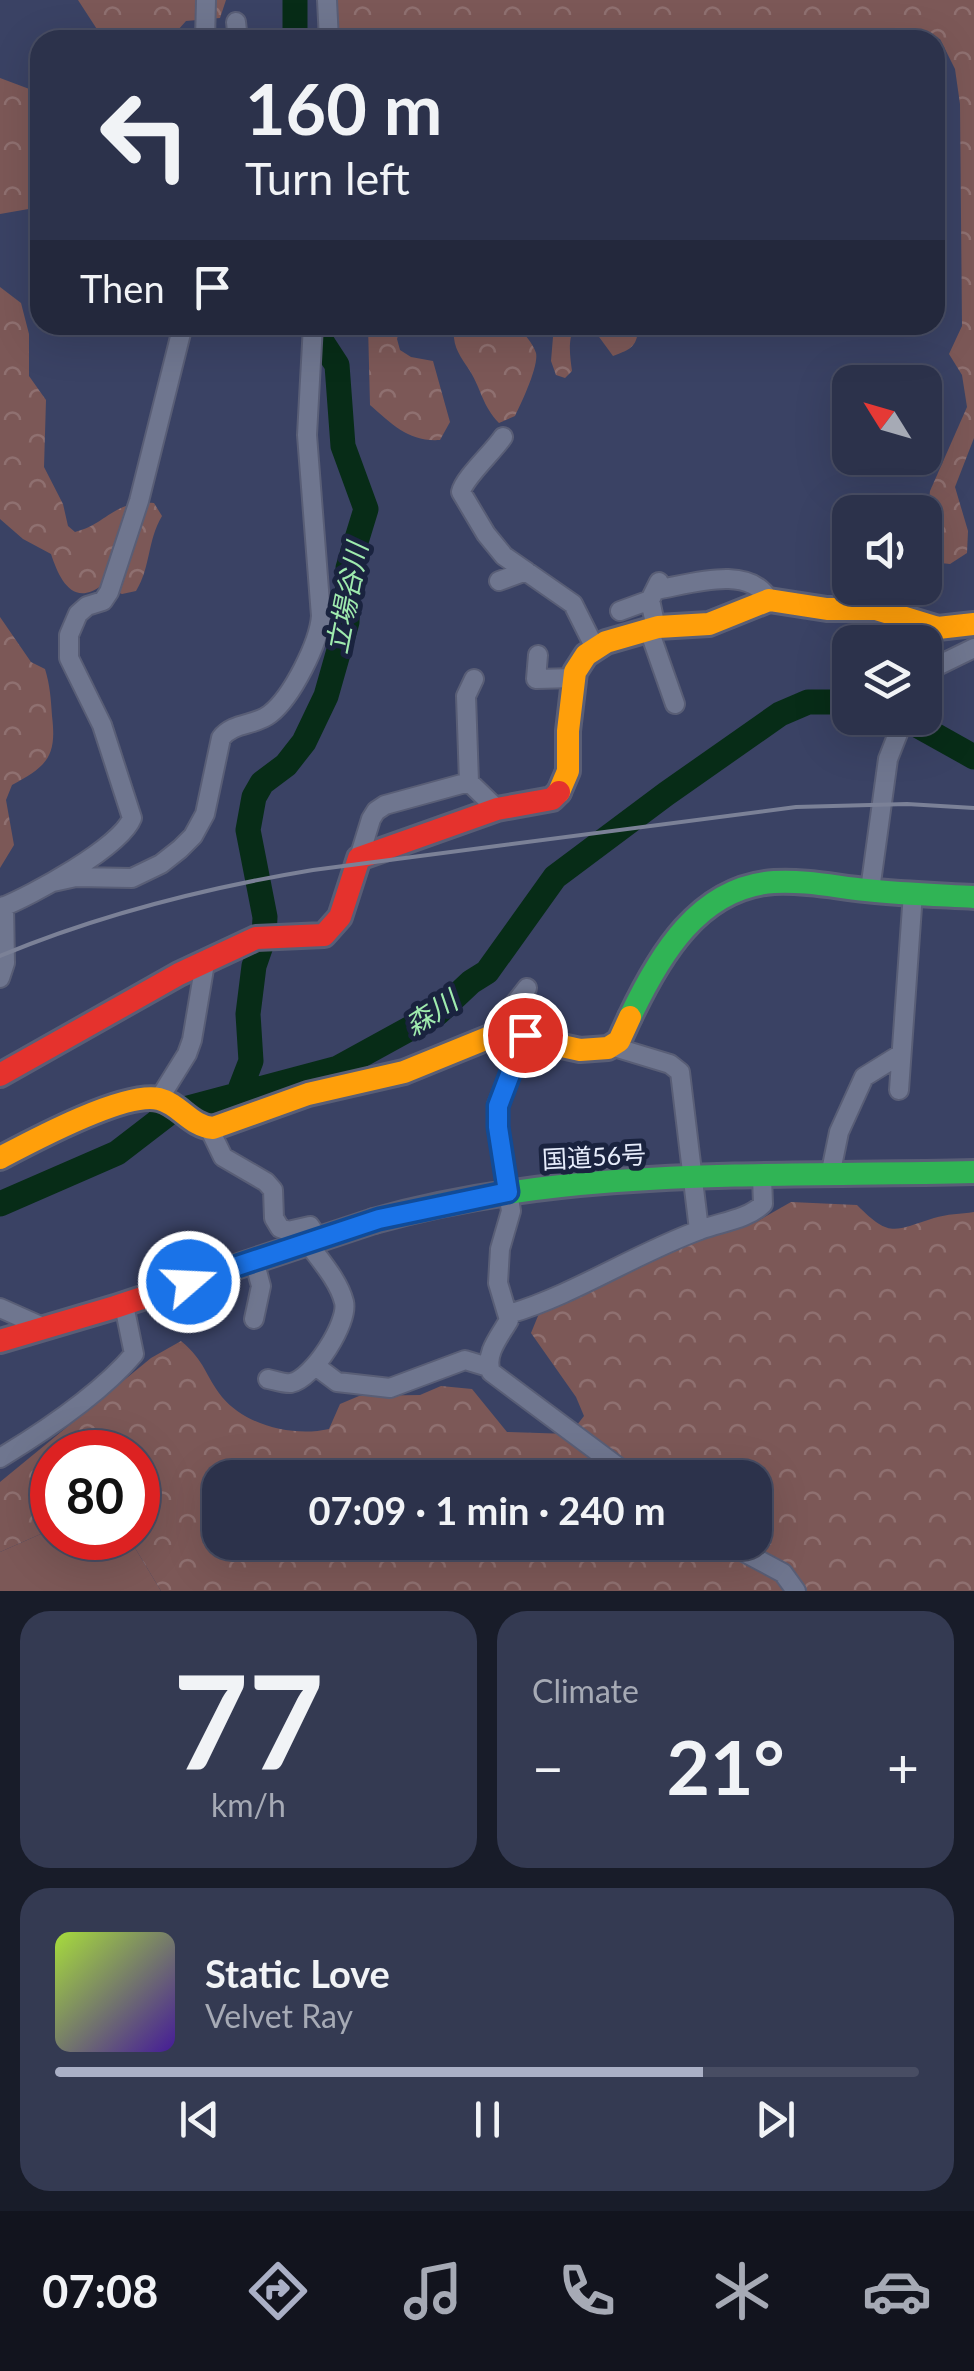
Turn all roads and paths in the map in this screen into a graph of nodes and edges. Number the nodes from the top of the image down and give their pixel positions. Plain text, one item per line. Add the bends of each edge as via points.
1 (206, 0) edge
2 (327, 0) edge
3 (206, 30) edge
4 (329, 30) edge
5 (180, 335) edge
6 (312, 335) edge
7 (504, 437) dead end
8 (526, 571) junction
9 (499, 581) dead end
10 (656, 589) junction
11 (769, 600) junction
12 (620, 610) dead end
13 (974, 624) edge
14 (653, 628) junction
15 (595, 648) junction
16 (974, 648) edge
17 (538, 655) dead end
18 (942, 664) edge
19 (575, 678) junction
20 (474, 679) dead end
21 (675, 704) dead end
22 (897, 735) edge
23 (469, 782) junction
24 (497, 809) junction
25 (359, 858) junction
26 (53, 882) junction
27 (870, 890) junction
28 (913, 893) junction
29 (974, 897) edge
30 (2, 907) edge
31 (205, 963) junction
32 (0, 978) edge
33 (528, 988) dead end
34 (517, 1035) junction
35 (614, 1047) junction
36 (902, 1054) junction
37 (0, 1075) edge
38 (899, 1090) dead end
39 (159, 1099) junction
40 (209, 1128) junction
41 (0, 1158) edge
42 (974, 1172) edge
43 (830, 1176) junction
44 (762, 1177) junction
45 (692, 1179) junction
46 (508, 1192) junction
47 (699, 1230) junction
48 (312, 1240) junction
49 (254, 1260) junction
50 (124, 1305) junction
51 (0, 1308) edge
52 (509, 1314) junction
53 (254, 1319) dead end
54 (48, 1329) junction
55 (0, 1341) edge
56 (318, 1367) junction
57 (488, 1367) junction
58 (268, 1379) dead end
59 (0, 1458) edge
60 (609, 1460) edge
61 (760, 1560) edge
62 (796, 1591) edge

1 - 3 street
2 - 4 street
5 - 26 street via 109,592 78,614 68,634 72,670 102,725 132,818 120,838
6 - 26 street via 307,435 322,616 316,644 269,715 221,738 205,814 180,849 132,878
7 - 8 street via 460,492 494,546
8 - 9 street
8 - 15 street via 573,604
10 - 11 street via 731,579 753,584
10 - 12 street
10 - 14 street
11 - 13 main road via 876,609 938,628
11 - 14 main road via 708,624
14 - 15 main road
14 - 21 street
15 - 19 main road
16 - 18 street
17 - 19 street via 536,678
19 - 24 main road via 562,789 552,799
20 - 23 street via 466,696
22 - 27 street
23 - 24 street
23 - 25 street via 386,805 370,819
24 - 25 main road
25 - 31 main road via 340,917 324,936 256,938
26 - 30 street
27 - 28 main road
27 - 35 main road via 750,885 713,903 660,956
28 - 29 main road
28 - 36 street
30 - 32 street via 6,963
31 - 37 main road
31 - 39 street via 192,1040
33 - 34 street via 509,1011
34 - 35 main road via 594,1054
34 - 40 main road via 484,1038 406,1072 315,1092
34 - 46 street via 498,1106
35 - 45 street via 680,1072
36 - 38 street
36 - 43 street via 864,1077
39 - 40 main road
39 - 41 main road via 64,1124
40 - 48 street via 223,1157 273,1190 280,1228 310,1226
42 - 43 main road, 国道56号
43 - 44 main road, 国道56号
44 - 45 main road, 国道56号
44 - 47 street via 763,1204 755,1212
45 - 46 main road, 国道56号
45 - 47 street
46 - 48 main road, 国道56号
46 - 52 street via 511,1211 498,1283
47 - 52 street
48 - 49 main road, 国道56号
48 - 56 street via 346,1307
49 - 50 main road, 国道56号
49 - 53 street via 261,1286
50 - 54 main road, 国道56号
50 - 59 street via 134,1354 37,1436
51 - 54 street
52 - 57 street
54 - 55 main road, 国道56号
56 - 57 street via 337,1382 390,1388 465,1360
56 - 58 street via 291,1383
57 - 60 street
61 - 62 street via 784,1572

